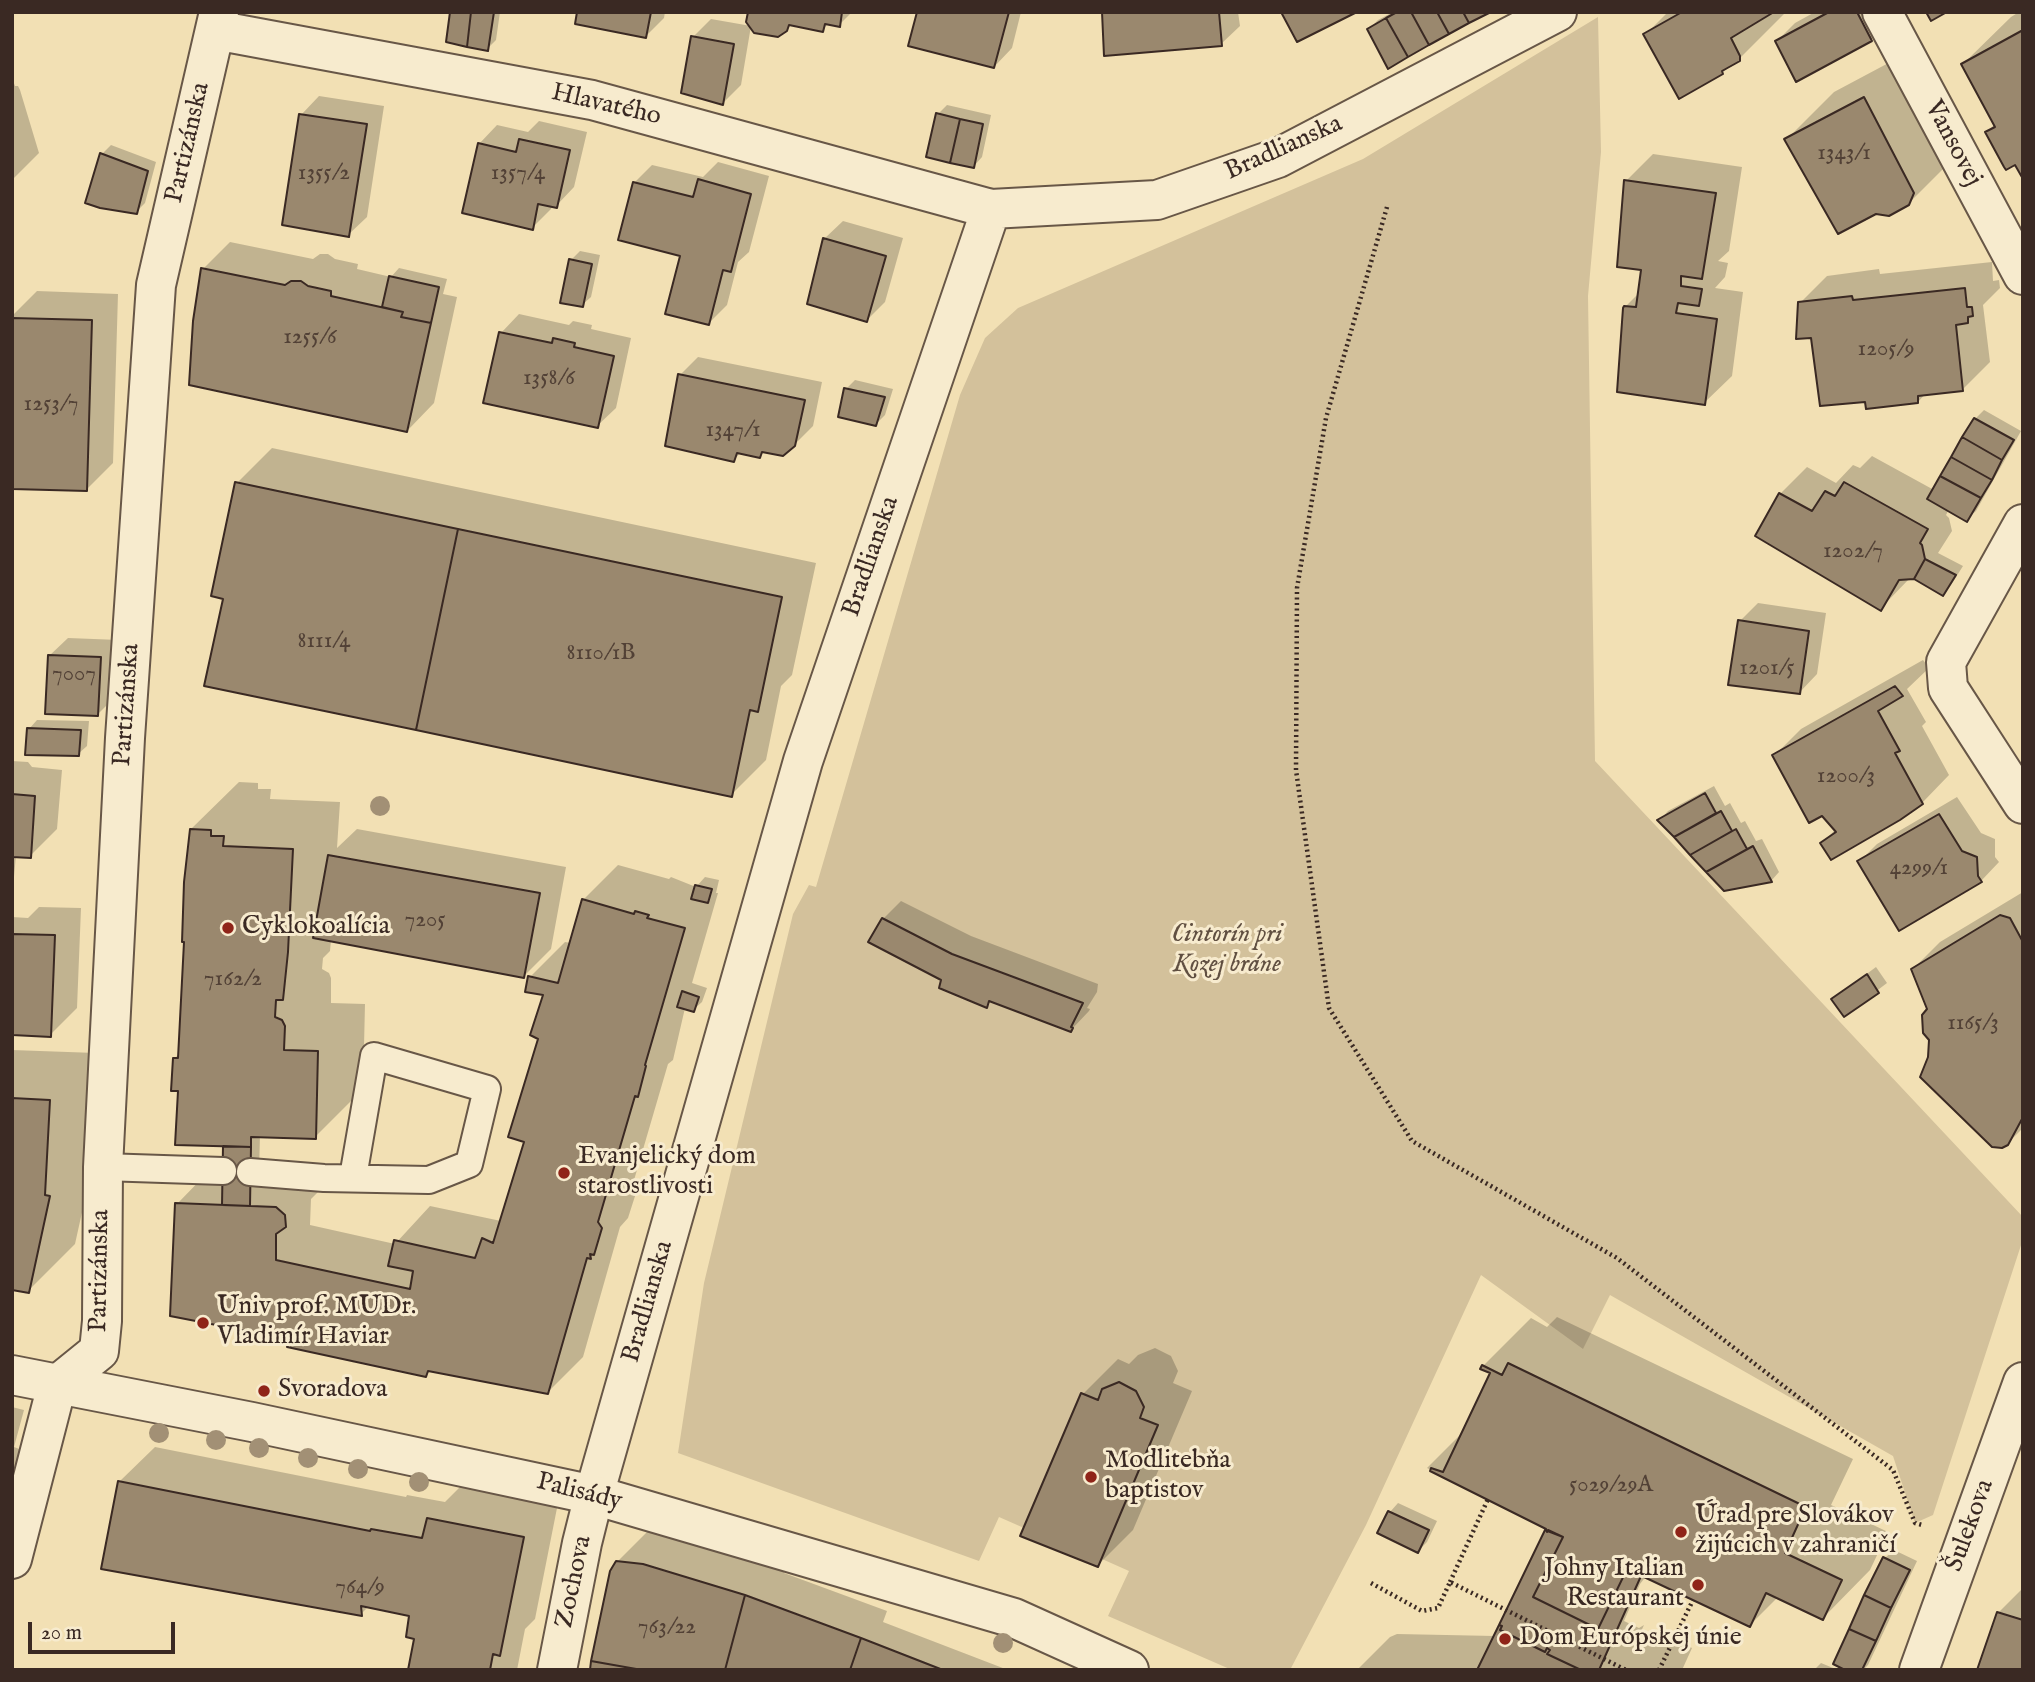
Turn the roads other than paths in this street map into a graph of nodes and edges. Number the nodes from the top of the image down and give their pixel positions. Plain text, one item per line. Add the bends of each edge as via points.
1 (1557, 12) edge
2 (1882, 12) edge
3 (217, 21) edge
4 (991, 209) junction
5 (2023, 275) edge
6 (2023, 524) edge
7 (2023, 804) edge
8 (103, 1167) junction
9 (223, 1171) dead end
10 (250, 1172) dead end
11 (353, 1177) junction
12 (12, 1375) edge
13 (2023, 1382) edge
14 (57, 1385) junction
15 (594, 1495) junction
16 (12, 1559) edge
17 (557, 1670) edge
18 (1129, 1670) edge
19 (1919, 1670) edge

1 - 4 street, Bradlianska via 1278,158 1157,200
2 - 5 street, Vansovej
3 - 4 street, Hlavatého via 592,100
3 - 8 street, Partizánska via 156,285 125,738
4 - 15 street, Bradlianska via 803,761
6 - 7 street via 1946,662 1948,688
8 - 9 lane
8 - 14 street, Partizánska via 99,1350
10 - 11 lane
11 - 11 lane via 429,1180 469,1164 487,1089 374,1056
12 - 14 street, Palisády
13 - 19 street, Šulekova
14 - 15 street, Palisády
14 - 16 street
15 - 17 street, Zochova
15 - 18 street, Palisády via 1014,1618

